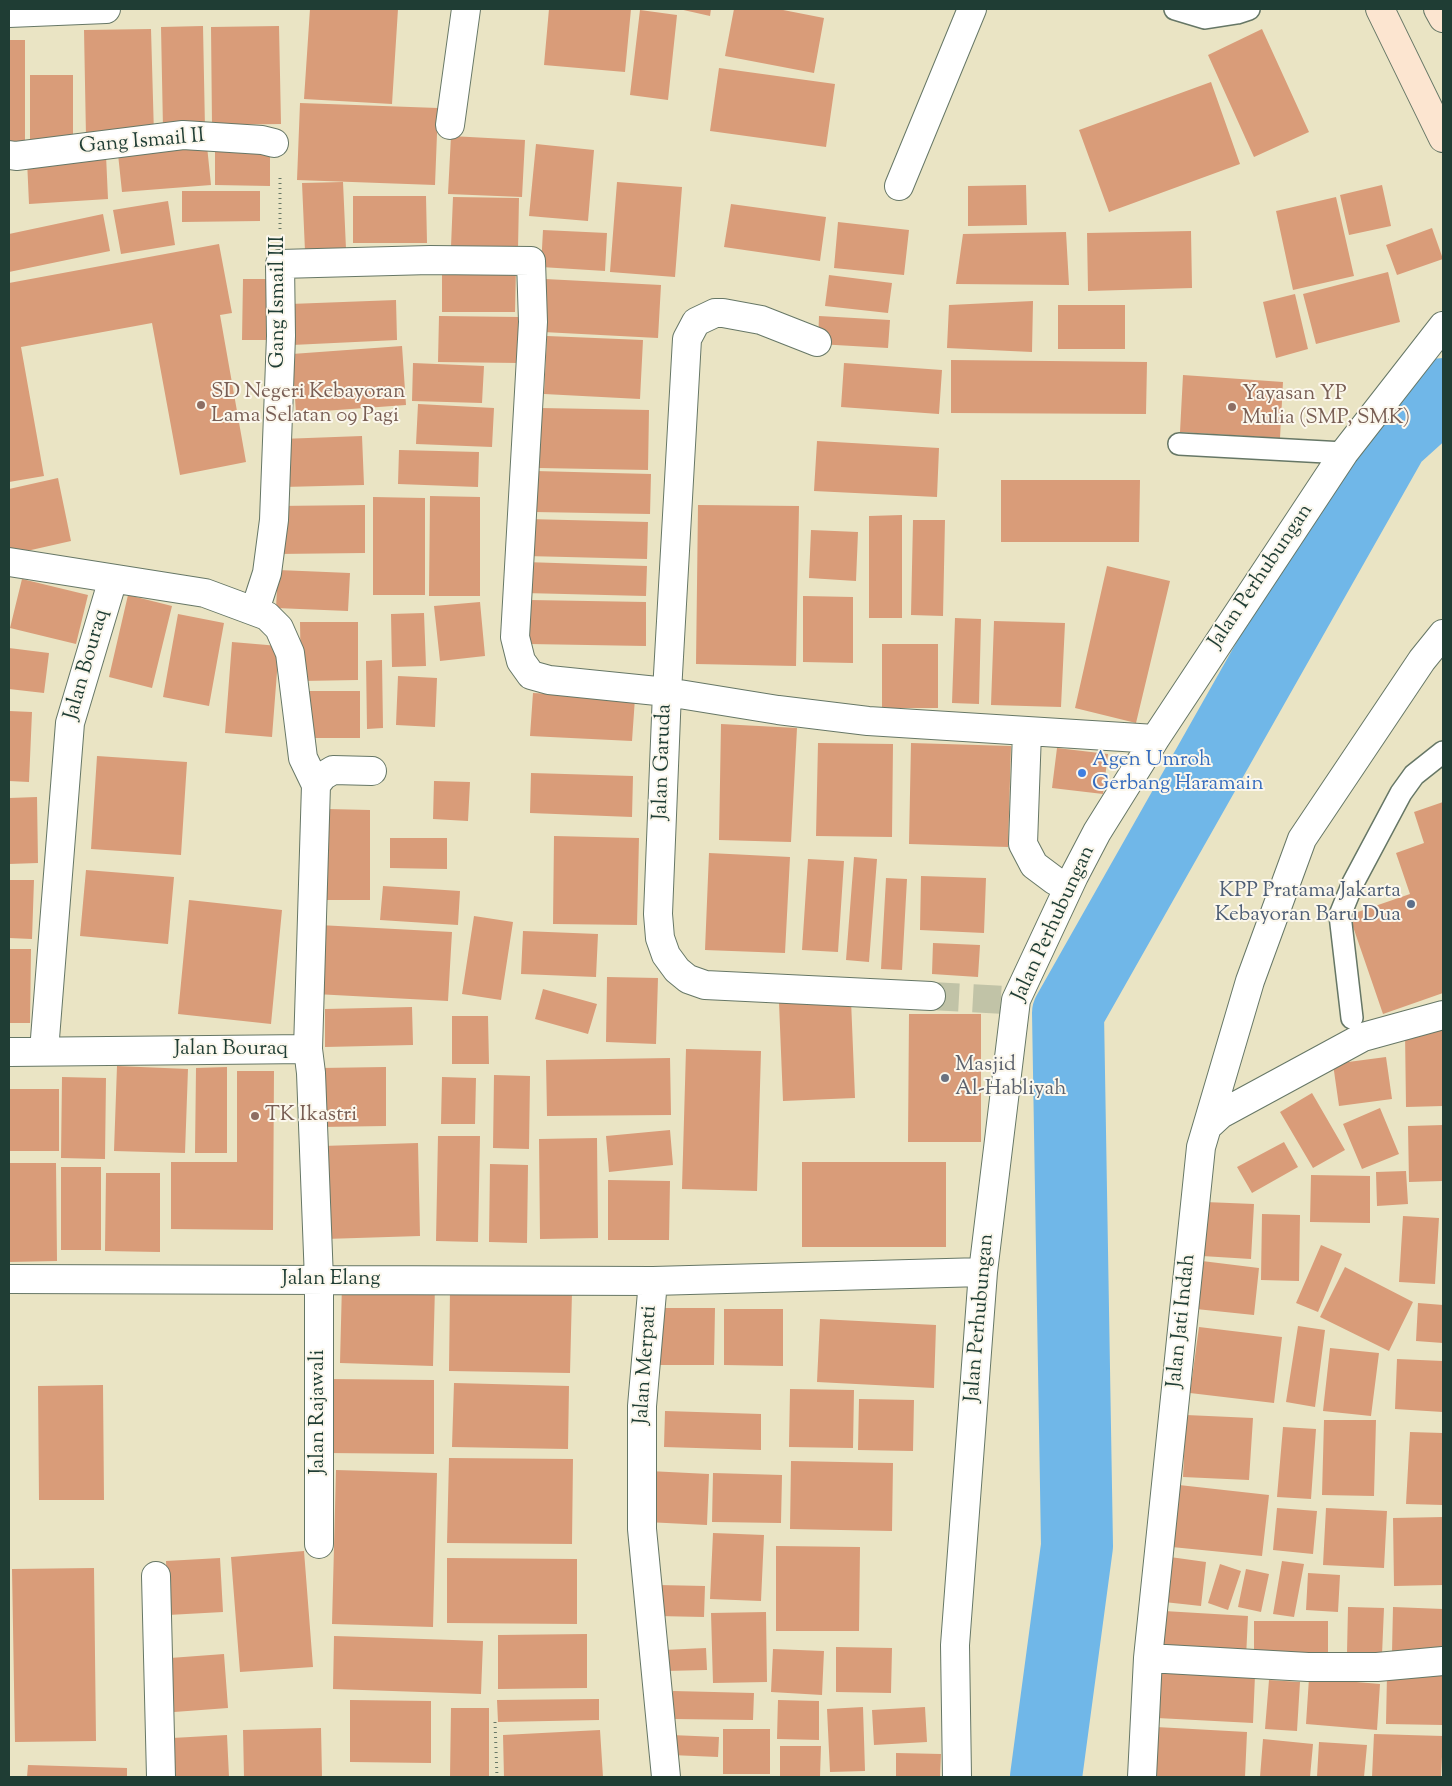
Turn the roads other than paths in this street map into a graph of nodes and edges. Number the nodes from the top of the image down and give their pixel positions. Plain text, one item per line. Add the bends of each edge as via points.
1 (106, 9) edge
2 (466, 9) edge
3 (972, 9) edge
4 (1175, 9) edge
5 (1249, 9) edge
6 (1380, 9) edge
7 (1438, 9) edge
8 (9, 13) edge
9 (1443, 18) edge
10 (450, 125) dead end
11 (1443, 138) edge
12 (274, 143) road end
13 (9, 155) edge
14 (899, 186) dead end
15 (1443, 326) edge
16 (817, 342) dead end
17 (1179, 444) dead end
18 (1344, 453) junction
19 (9, 562) edge
20 (113, 579) junction
21 (255, 610) junction
22 (1443, 634) edge
23 (667, 692) junction
24 (1026, 732) junction
25 (1155, 739) junction
26 (1443, 752) edge
27 (372, 771) dead end
28 (316, 785) junction
29 (1068, 888) junction
30 (931, 996) tunnel mouth
31 (1443, 1015) edge
32 (1352, 1018) dead end
33 (308, 1049) junction
34 (44, 1051) junction
35 (9, 1052) edge
36 (1208, 1126) junction
37 (983, 1272) junction
38 (9, 1279) edge
39 (319, 1280) junction
40 (653, 1281) junction
41 (319, 1544) dead end
42 (156, 1576) dead end
43 (1148, 1658) junction
44 (1443, 1661) edge
45 (161, 1777) edge
46 (666, 1777) edge
47 (957, 1777) edge
48 (1142, 1777) edge

1 - 8 street
2 - 10 street
3 - 14 street
4 - 5 lane via 1205,18
6 - 11 main road
7 - 9 main road
12 - 13 street, Gang Ismail II via 183,135
15 - 18 street, Jalan Perhubungan
16 - 23 street via 762,320 723,312 696,322 686,340
17 - 18 lane
18 - 25 street, Jalan Perhubungan
19 - 20 street
20 - 21 street via 206,593
20 - 34 street, Jalan Bouraq via 70,723
21 - 23 street, Gang Ismail III via 267,573 274,520 280,264 531,261 533,322 515,636 521,661 531,675 550,680
21 - 28 street via 280,628 285,639 290,654 303,758
22 - 36 street, Jalan Jati Indah via 1422,660 1302,839 1250,981
23 - 24 street, Jalan Garuda via 868,721
23 - 30 street, Jalan Garuda via 658,914 660,938 666,955 677,970 688,979 705,985
24 - 25 street, Jalan Garuda
24 - 29 street via 1023,844 1034,865
25 - 29 street, Jalan Perhubungan via 1097,832
26 - 32 lane via 1414,775 1401,793 1353,883 1340,915
27 - 28 street via 334,770
28 - 33 street
29 - 37 street, Jalan Perhubungan via 1010,1000
31 - 36 street via 1363,1038 1221,1114
33 - 34 street, Jalan Bouraq
33 - 39 street, Jalan Bouraq
34 - 35 street, Jalan Bouraq
36 - 43 street, Jalan Jati Indah via 1202,1147
37 - 40 street, Jalan Merpati
37 - 47 street, Jalan Perhubungan via 956,1645
38 - 39 street, Jalan Elang
39 - 40 street, Jalan Elang
39 - 41 street, Jalan Rajawali
40 - 46 street, Jalan Merpati via 642,1406 642,1529
42 - 45 street
43 - 44 street via 1308,1668 1377,1667
43 - 48 street, Jalan Jati Indah

